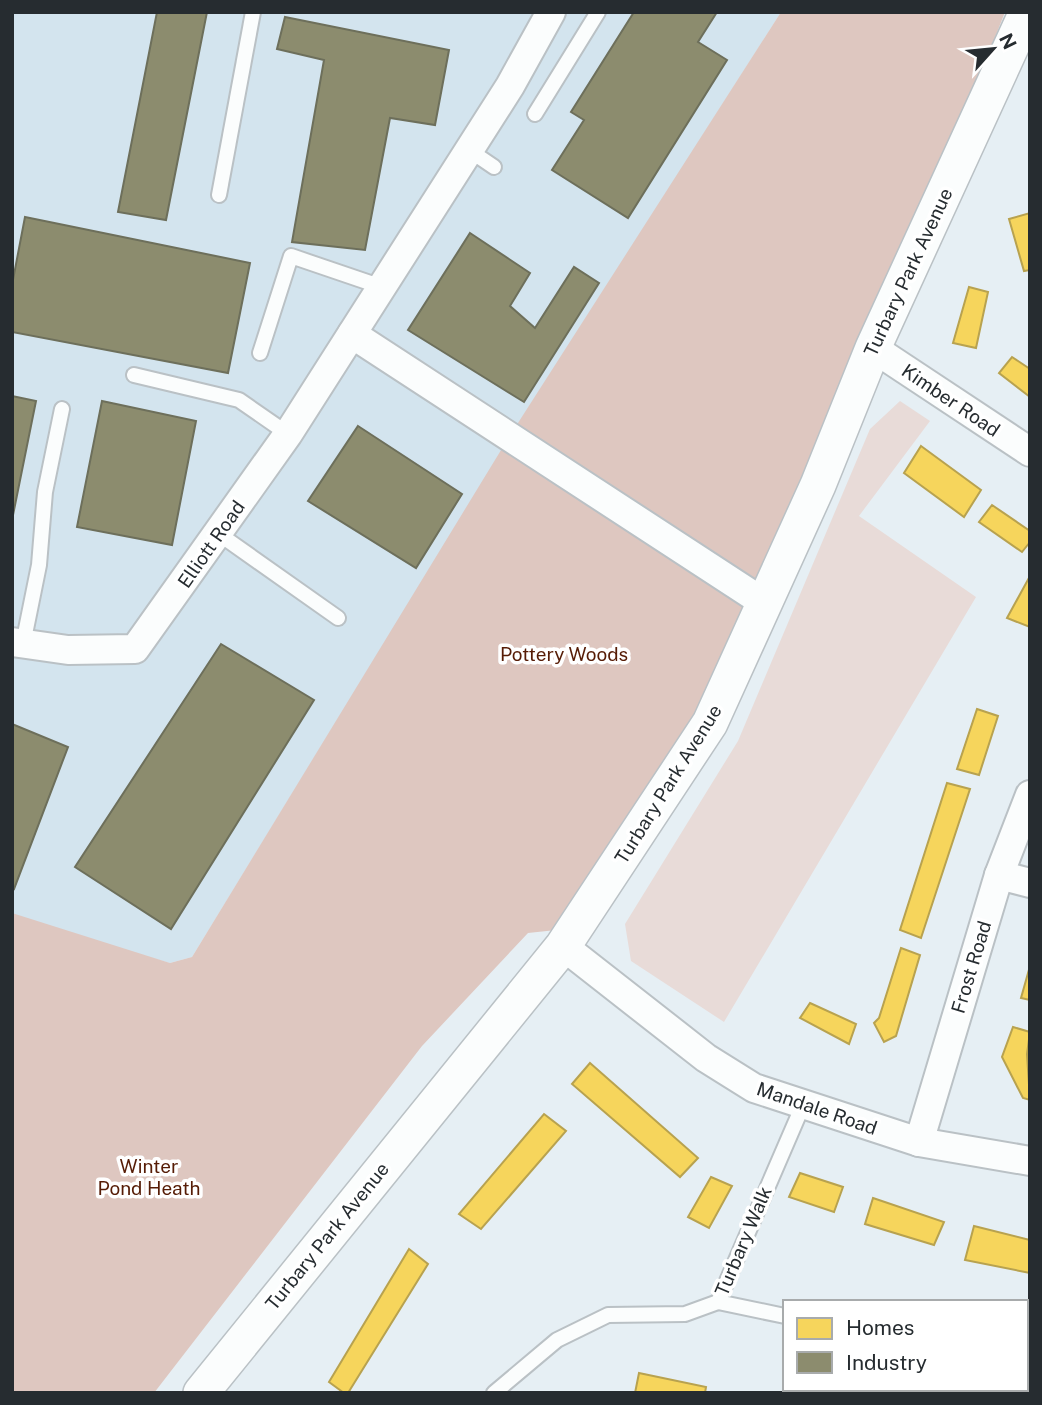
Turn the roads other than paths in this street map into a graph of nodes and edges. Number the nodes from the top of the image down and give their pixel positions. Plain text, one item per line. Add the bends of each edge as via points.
1 (253, 12) edge
2 (551, 12) edge
3 (598, 12) edge
4 (1027, 12) edge
5 (535, 114) dead end
6 (469, 150) junction
7 (494, 167) dead end
8 (219, 195) dead end
9 (382, 286) junction
10 (352, 334) junction
11 (873, 348) junction
12 (260, 353) dead end
13 (134, 375) dead end
14 (62, 410) dead end
15 (288, 434) junction
16 (1030, 452) edge
17 (219, 534) junction
18 (765, 604) junction
19 (338, 618) dead end
20 (18, 643) edge
21 (1030, 794) edge
22 (999, 875) junction
23 (1030, 883) edge
24 (563, 946) junction
25 (803, 1105) junction
26 (919, 1142) junction
27 (1030, 1161) edge
28 (718, 1302) junction
29 (783, 1316) edge
30 (201, 1393) edge
31 (494, 1393) edge

1 - 8 lane
2 - 6 street, Elliott Road
3 - 5 lane
4 - 11 street, Turbary Park Avenue
6 - 7 lane
6 - 9 street, Elliott Road
9 - 10 street, Elliott Road
9 - 12 lane via 291,256
10 - 15 street, Elliott Road
10 - 18 street
11 - 16 street, Kimber Road
11 - 18 street, Turbary Park Avenue
13 - 15 lane via 239,400
14 - 20 lane via 45,492 39,565
15 - 17 street, Elliott Road
17 - 19 lane
17 - 20 street, Elliott Road via 135,649 68,650
18 - 24 street, Turbary Park Avenue via 710,723
21 - 22 street, Frost Road
22 - 23 street
22 - 26 street, Frost Road
24 - 25 street, Mandale Road via 706,1058 754,1088
24 - 30 street, Turbary Park Avenue
25 - 26 street, Mandale Road
25 - 28 lane, Turbary Walk
26 - 27 street, Mandale Road
28 - 29 lane
28 - 31 lane, Turbary Walk via 685,1314 608,1315 557,1340

